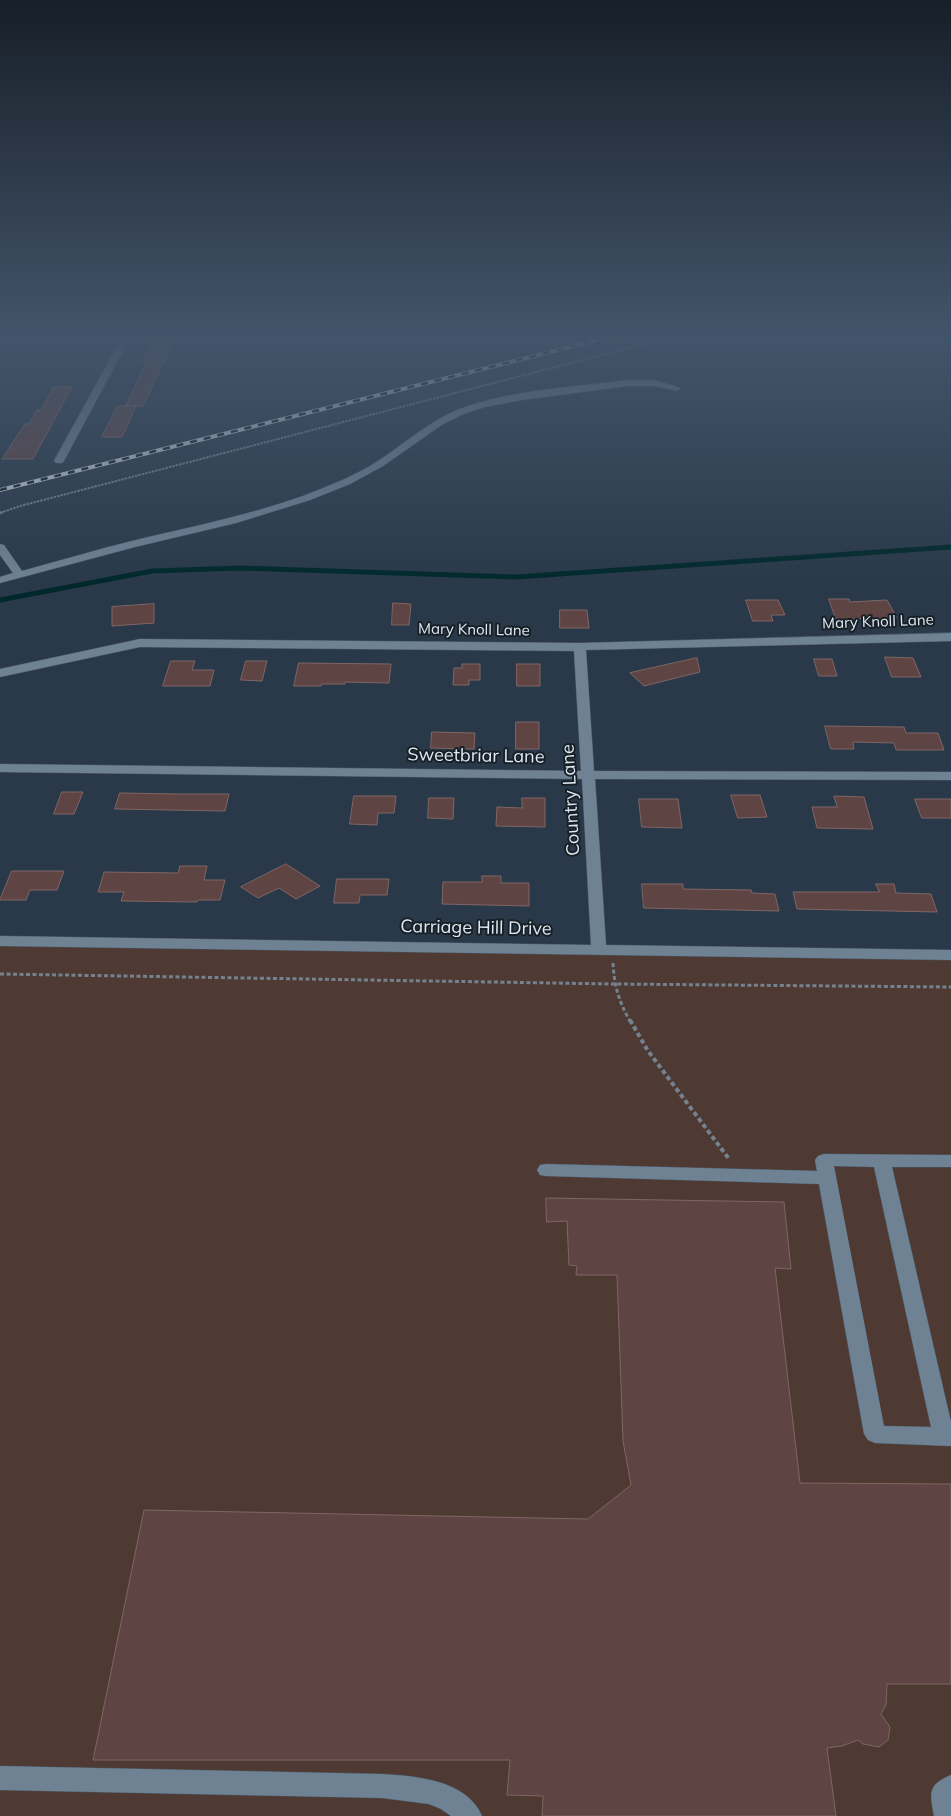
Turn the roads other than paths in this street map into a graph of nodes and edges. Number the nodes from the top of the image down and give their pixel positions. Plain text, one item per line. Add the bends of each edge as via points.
1 (83, 417) edge
2 (451, 417) edge
3 (59, 461) dead end
4 (0, 548) edge
5 (20, 575) junction
6 (0, 580) edge
7 (951, 636) edge
8 (580, 647) junction
9 (0, 673) edge
10 (0, 768) edge
11 (588, 776) junction
12 (951, 776) edge
13 (0, 942) edge
14 (606, 950) junction
15 (951, 955) edge
16 (880, 1160) junction
17 (951, 1161) edge
18 (546, 1170) dead end
19 (828, 1178) junction
20 (947, 1437) edge
21 (0, 1778) edge
22 (951, 1787) edge
23 (469, 1816) edge
24 (947, 1816) edge

1 - 3 street
2 - 5 street via 380,464 306,498 232,522 133,544
4 - 5 street
5 - 6 street
7 - 8 street, Mary Knoll Lane
8 - 9 street, Mary Knoll Lane via 140,643
8 - 11 street, Country Lane
10 - 11 street, Sweetbriar Lane
11 - 12 street, Sweetbriar Lane
11 - 14 street, Country Lane
13 - 14 street, Carriage Hill Drive
14 - 15 street, Carriage Hill Drive
16 - 17 street
16 - 19 street via 824,1160
16 - 20 street
18 - 19 street
19 - 20 street via 875,1434
21 - 23 street via 425,1789 449,1799
22 - 24 street via 943,1793

